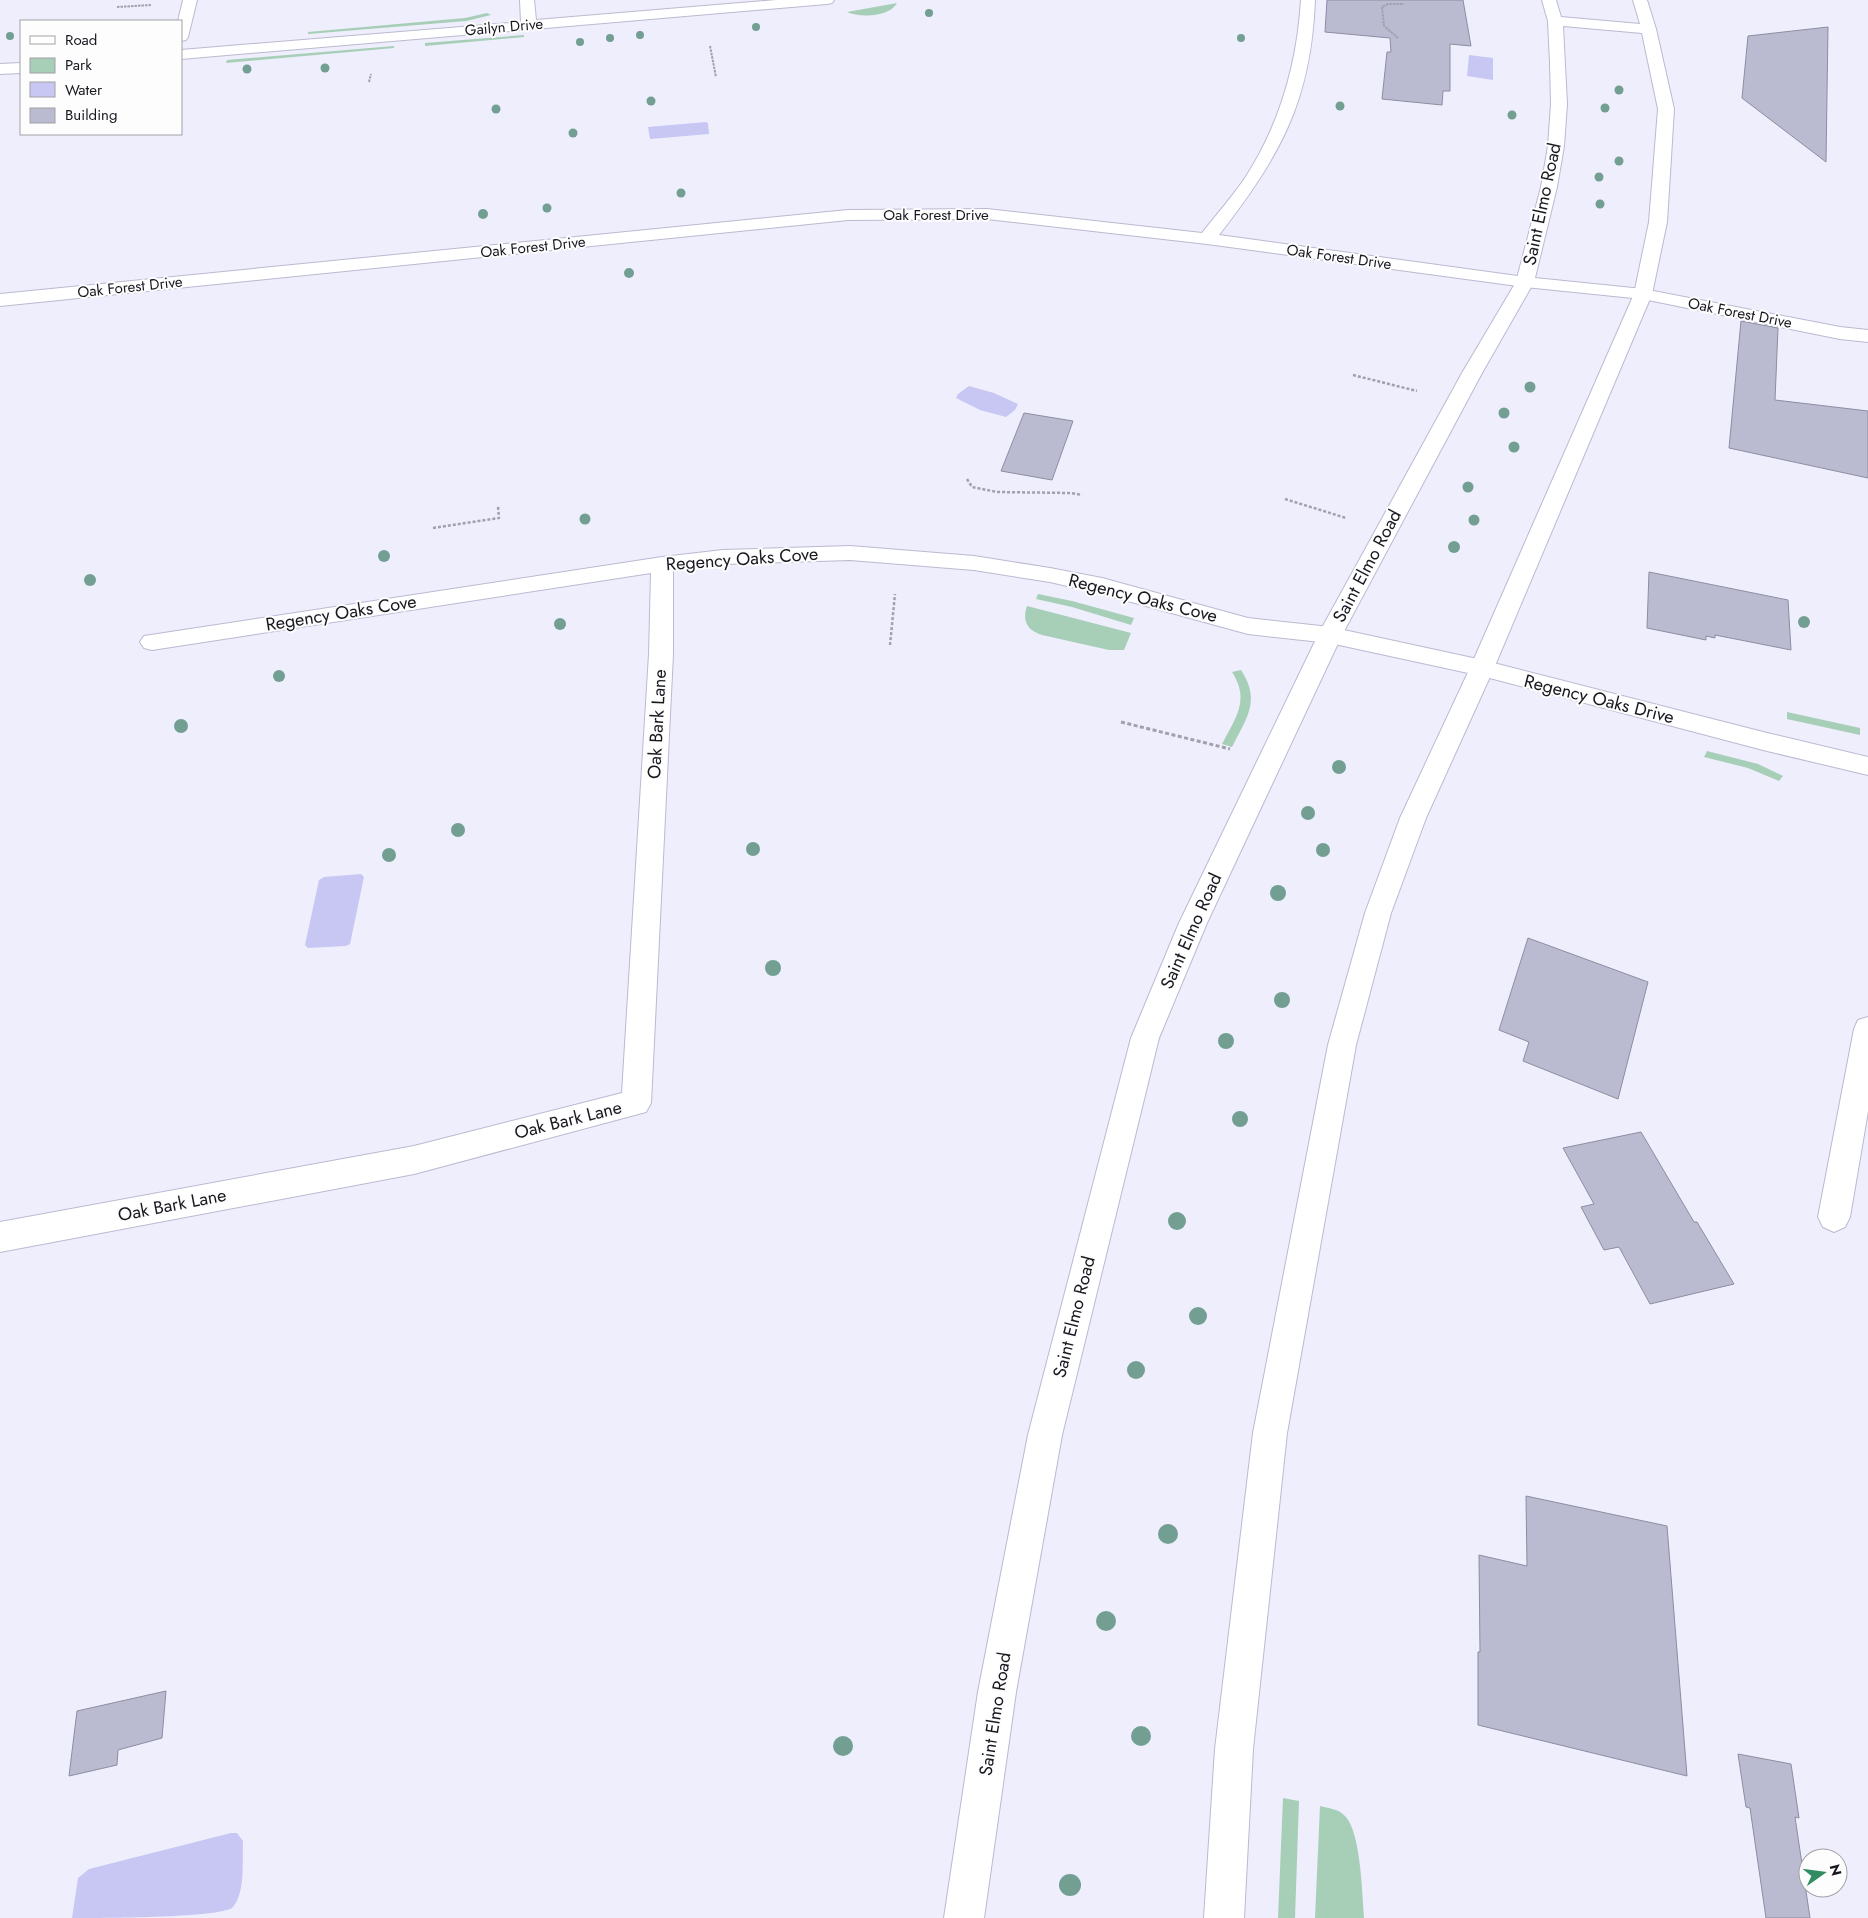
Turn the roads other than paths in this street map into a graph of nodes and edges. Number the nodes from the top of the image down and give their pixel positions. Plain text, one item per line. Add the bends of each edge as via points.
1 (190, 0) edge
2 (527, 0) edge
3 (827, 0) edge
4 (1308, 0) edge
5 (1640, 0) edge
6 (1552, 10) edge
7 (529, 25) junction
8 (1649, 29) junction
9 (182, 33) edge
10 (182, 55) edge
11 (20, 68) edge
12 (0, 69) edge
13 (1207, 240) junction
14 (1525, 282) junction
15 (1643, 294) junction
16 (0, 300) edge
17 (1868, 336) edge
18 (662, 564) junction
19 (1330, 635) junction
20 (152, 642) dead end
21 (1482, 668) junction
22 (1868, 766) edge
23 (1868, 1029) edge
24 (1834, 1217) dead end
25 (0, 1237) edge
26 (964, 1918) edge
27 (1224, 1918) edge

1 - 9 street
2 - 7 street
3 - 7 street, Gailyn Drive
4 - 13 street via 1296,83 1283,122 1254,177
5 - 8 street
6 - 8 street
6 - 14 street, Saint Elmo Road via 1559,104 1556,146
7 - 10 street, Gailyn Drive
8 - 15 street via 1666,109 1658,222
11 - 12 street
13 - 14 street, Oak Forest Drive
13 - 16 street, Oak Forest Drive via 986,214 848,215
14 - 15 street, Oak Forest Drive
14 - 19 street, Saint Elmo Road
15 - 17 street, Oak Forest Drive
15 - 21 street
18 - 19 street, Regency Oaks Cove via 723,557 850,552 974,563 1102,586 1248,626
18 - 20 street, Regency Oaks Cove
18 - 25 street, Oak Bark Lane via 661,654 636,1103 414,1160
19 - 21 street, Regency Oaks Drive
19 - 26 street, Saint Elmo Road via 1193,923 1145,1038 1045,1435 997,1692
21 - 22 street, Regency Oaks Drive
21 - 27 street via 1413,818 1378,913 1342,1046 1270,1433 1234,1749
23 - 24 street

